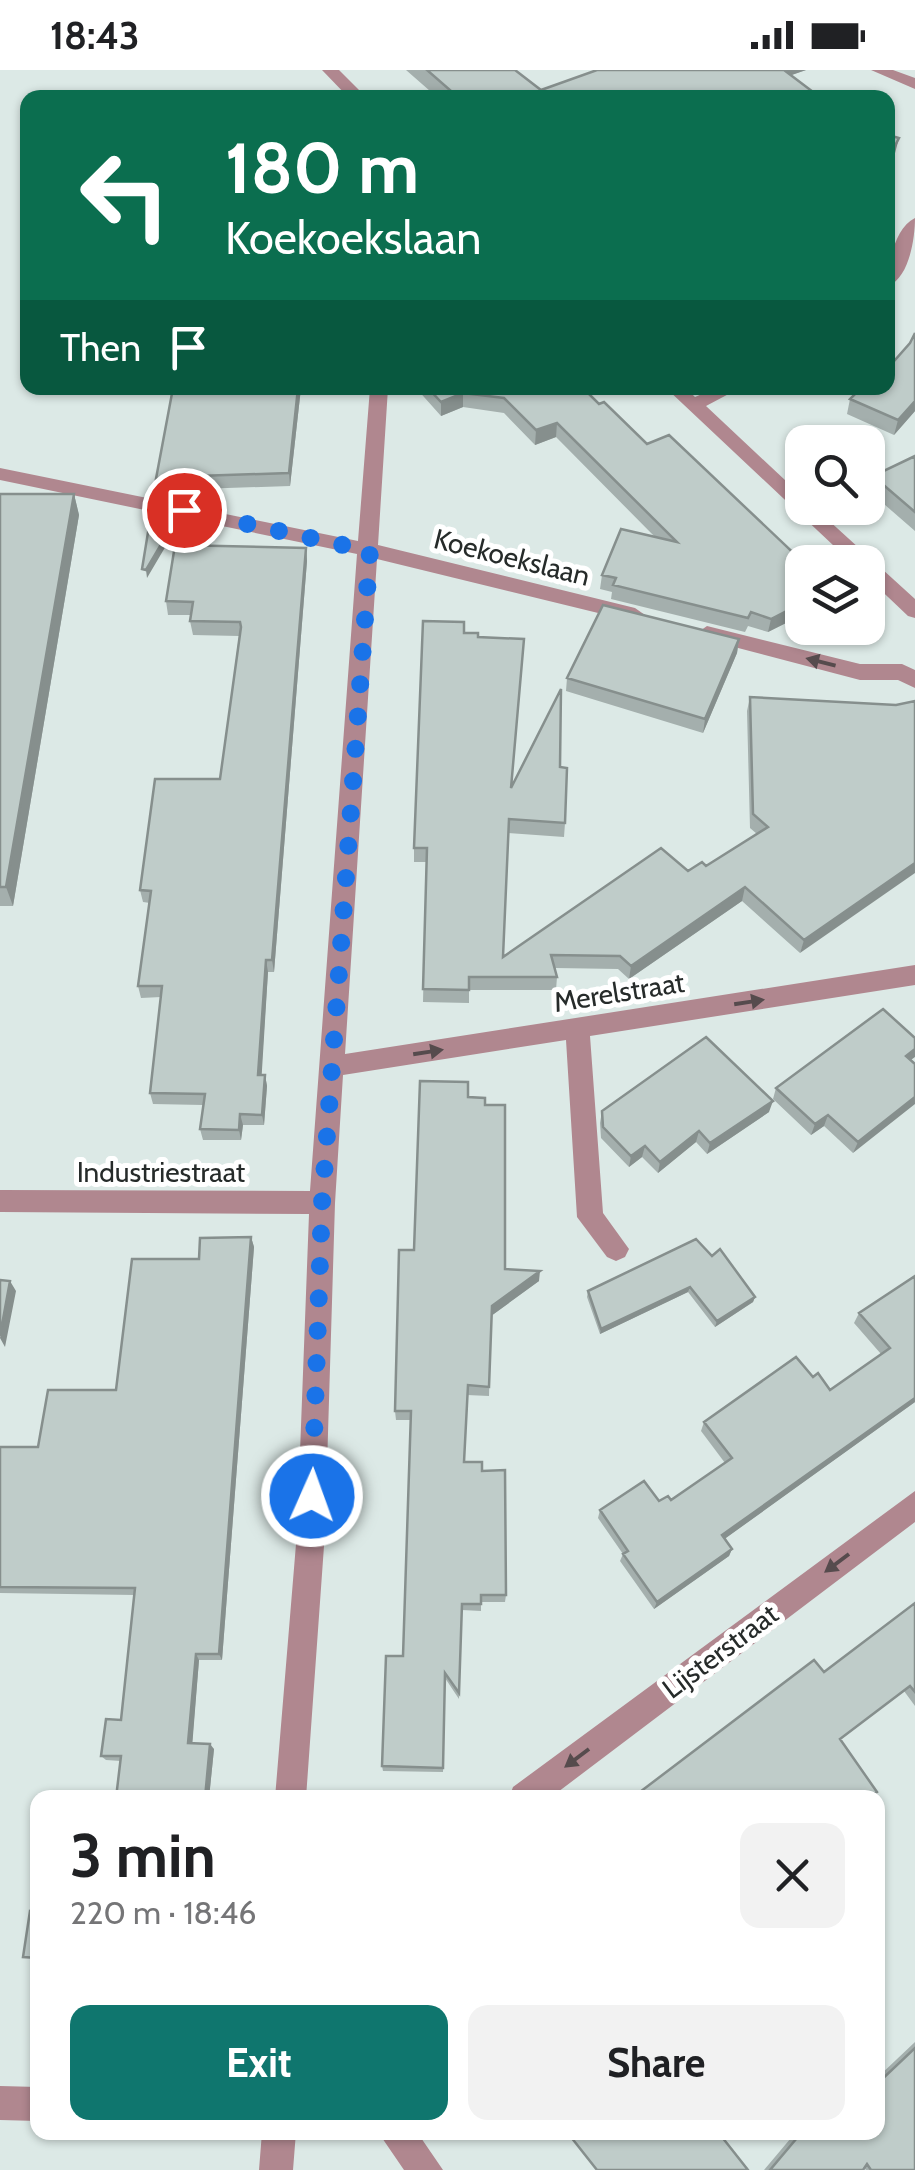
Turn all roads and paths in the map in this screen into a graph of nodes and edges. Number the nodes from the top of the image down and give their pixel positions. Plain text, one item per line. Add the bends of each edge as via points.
1 (330, 70) edge
2 (879, 70) edge
3 (915, 84) edge
4 (351, 90) edge
5 (915, 223) edge
6 (895, 266) edge
7 (380, 395) edge
8 (682, 395) edge
9 (714, 395) edge
10 (693, 404) junction
11 (0, 474) edge
12 (785, 490) edge
13 (822, 525) edge
14 (844, 545) edge
15 (370, 551) junction
16 (885, 583) edge
17 (915, 611) edge
18 (653, 620) edge
19 (690, 629) edge
20 (911, 671) edge
21 (915, 975) edge
22 (577, 1029) junction
23 (332, 1066) junction
24 (0, 1201) edge
25 (322, 1203) junction
26 (616, 1249) dead end
27 (915, 1504) edge
28 (291, 1790) edge
29 (535, 1790) edge
30 (0, 2103) edge
31 (30, 2104) edge
32 (278, 2140) edge
33 (401, 2140) edge
34 (276, 2170) edge
35 (426, 2170) edge

1 - 4 street
2 - 3 street
5 - 6 street
7 - 15 street
8 - 10 street
9 - 10 street
10 - 12 street
11 - 15 street, Koekoekslaan
13 - 14 street
15 - 18 street, Koekoekslaan
15 - 23 street
16 - 17 street
20 -> 19 street via 860,672
22 -> 21 street, Merelstraat
23 -> 22 street, Merelstraat
22 - 26 street via 590,1217
23 - 25 street
24 - 25 street, Industriestraat
25 - 28 street via 311,1532
27 -> 29 street, Lijsterstraat
30 - 31 street
32 - 34 street
33 - 35 street

